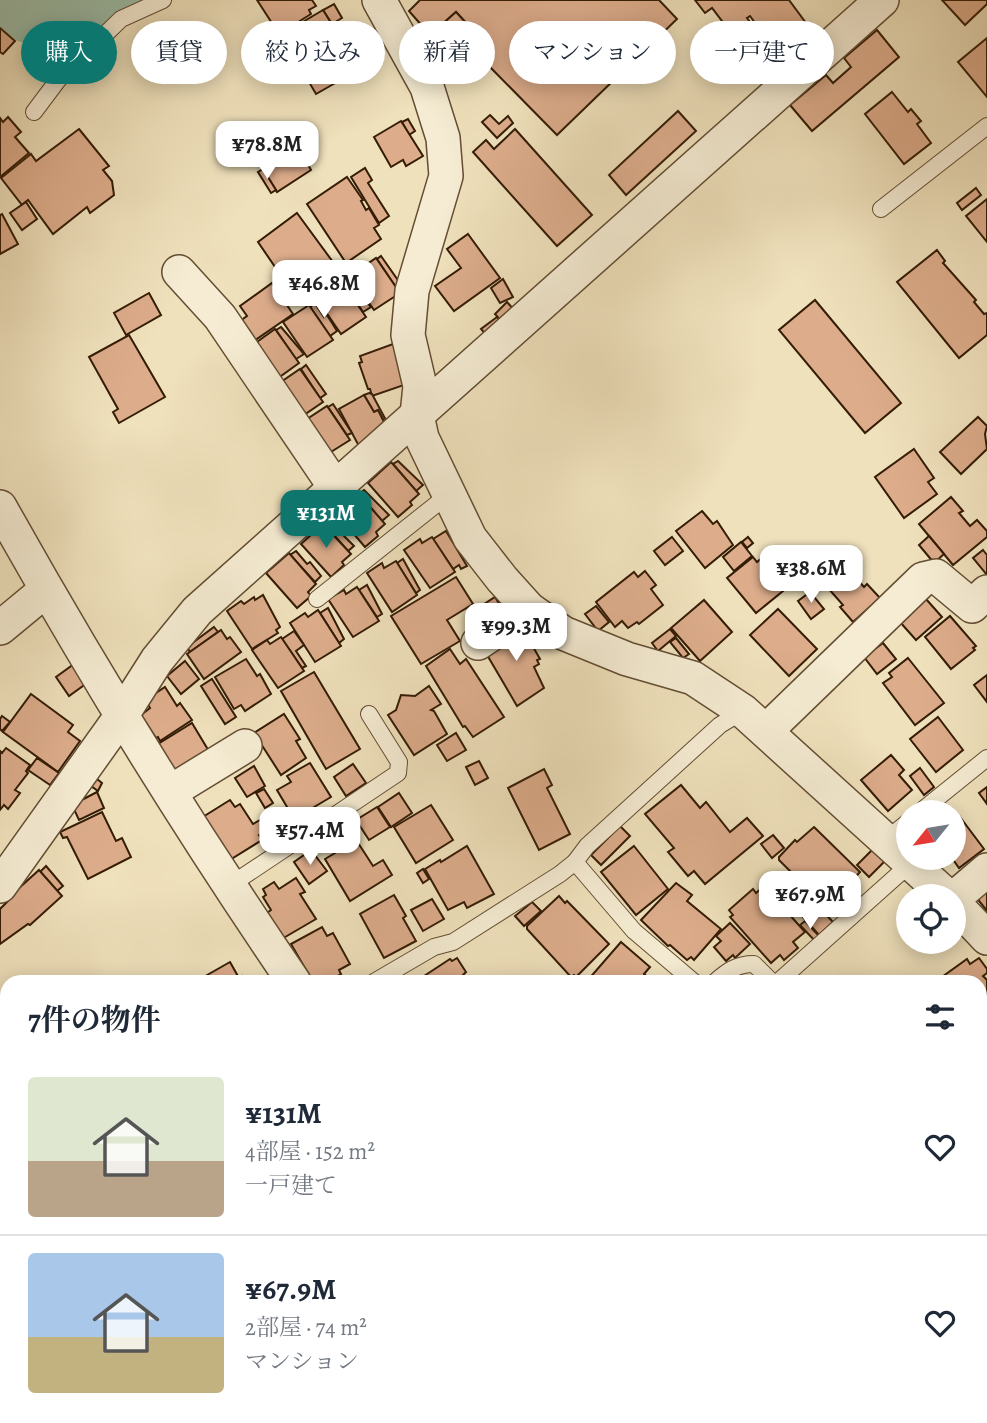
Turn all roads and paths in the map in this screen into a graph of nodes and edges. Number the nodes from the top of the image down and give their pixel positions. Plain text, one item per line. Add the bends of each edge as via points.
1 (163, 0) edge
2 (379, 0) edge
3 (882, 0) edge
4 (34, 112) dead end
5 (987, 126) edge
6 (881, 209) dead end
7 (179, 272) dead end
8 (418, 415) junction
9 (335, 487) junction
10 (448, 495) junction
11 (0, 508) edge
12 (46, 590) junction
13 (987, 592) edge
14 (317, 599) dead end
15 (529, 609) junction
16 (0, 628) edge
17 (478, 643) dead end
18 (369, 714) dead end
19 (122, 715) junction
20 (755, 721) junction
21 (246, 744) dead end
22 (987, 758) edge
23 (170, 792) junction
24 (935, 800) edge
25 (896, 830) edge
26 (575, 862) junction
27 (903, 870) edge
28 (917, 870) edge
29 (987, 870) edge
30 (933, 884) edge
31 (0, 886) edge
32 (229, 886) junction
33 (966, 889) edge
34 (966, 914) edge
35 (987, 938) edge
36 (289, 975) edge
37 (386, 975) edge
38 (686, 975) edge
39 (725, 975) edge
40 (765, 975) edge
41 (786, 975) edge

1 - 4 lane via 121,19 58,80
2 - 8 street via 427,88 443,138 446,176 412,291 408,335 420,386
3 - 8 street
5 - 6 lane
7 - 9 street via 220,317
8 - 9 street
8 - 10 street via 422,438
9 - 19 street via 197,611 157,660
10 - 14 lane
10 - 15 street via 470,538
11 - 12 street
12 - 16 street
12 - 19 street
13 - 20 street via 972,607 936,576 923,579
15 - 17 street
15 - 20 street via 563,633 627,659 693,678
18 - 32 lane via 399,762 398,774
19 - 23 street
19 - 31 street
20 - 25 street
20 - 26 lane via 720,725
21 - 23 street
22 - 24 lane
23 - 32 street
26 - 37 lane via 453,942 434,947
26 - 38 lane via 634,931
27 - 41 lane
28 - 30 street
29 - 33 street
32 - 36 street
34 - 35 street
39 - 40 lane via 743,964 754,964

